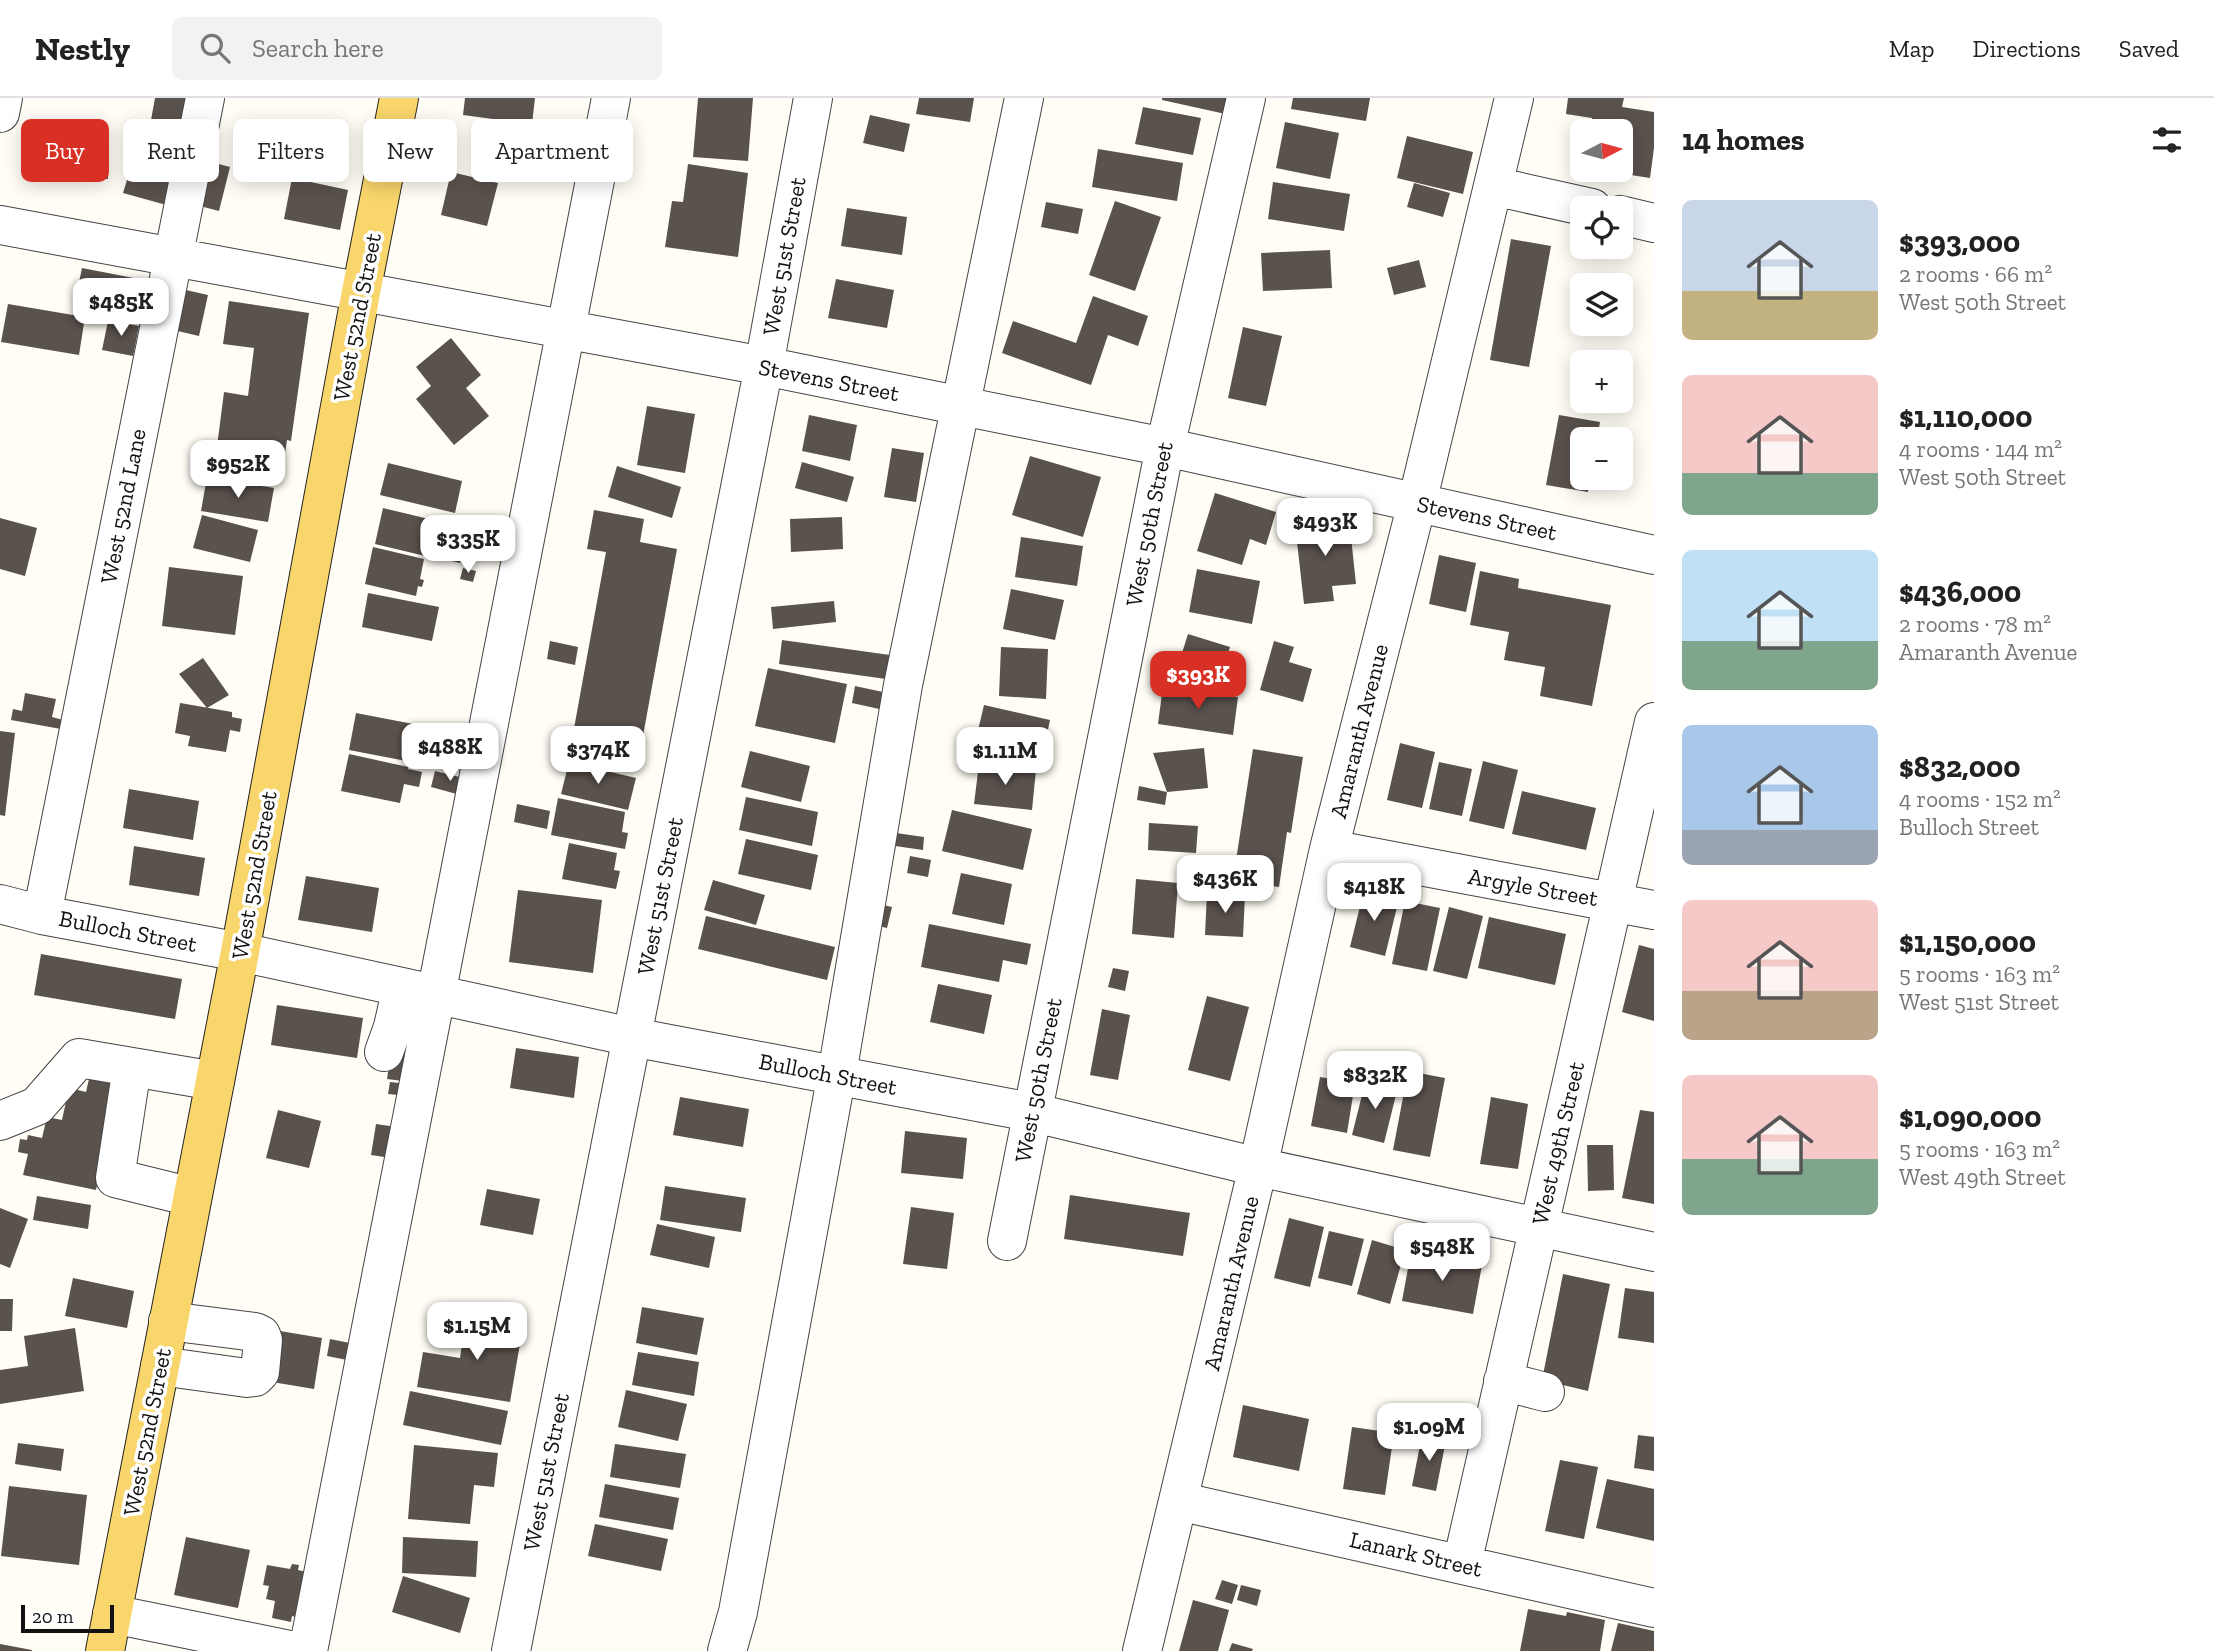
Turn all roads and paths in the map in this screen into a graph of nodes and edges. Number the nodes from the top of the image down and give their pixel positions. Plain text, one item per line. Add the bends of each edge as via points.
1 (3, 98) edge
2 (205, 98) edge
3 (400, 98) edge
4 (611, 98) edge
5 (813, 98) edge
6 (1024, 98) edge
7 (1246, 98) edge
8 (1514, 98) edge
9 (0, 113) edge
10 (1493, 186) junction
11 (1570, 203) edge
12 (1633, 218) edge
13 (1654, 222) edge
14 (0, 225) edge
15 (173, 257) junction
16 (361, 292) junction
17 (566, 330) junction
18 (764, 366) junction
19 (961, 406) junction
20 (1165, 447) junction
21 (1417, 503) junction
22 (1654, 555) edge
23 (1654, 722) edge
24 (1329, 849) junction
25 (1612, 901) junction
26 (0, 904) edge
27 (1654, 911) edge
28 (42, 915) junction
29 (240, 952) junction
30 (419, 990) junction
31 (632, 1037) junction
32 (384, 1052) dead end
33 (132, 1067) junction
34 (836, 1075) junction
35 (215, 1081) junction
36 (1031, 1112) junction
37 (0, 1121) edge
38 (1258, 1167) junction
39 (192, 1197) junction
40 (1539, 1227) junction
41 (1006, 1241) dead end
42 (1654, 1252) edge
43 (168, 1321) junction
44 (160, 1366) junction
45 (1503, 1381) junction
46 (1545, 1392) dead end
47 (1178, 1501) junction
48 (1462, 1563) junction
49 (1654, 1608) edge
50 (108, 1633) edge
51 (295, 1651) edge
52 (309, 1651) edge
53 (511, 1651) edge
54 (727, 1651) edge
55 (1142, 1651) edge

1 - 9 street
2 - 15 street, West 52nd Lane
3 - 16 main road, West 52nd Street
4 - 17 street
5 - 18 street, West 51st Street
6 - 19 street
7 - 20 street, West 50th Street
8 - 10 street, Amaranth Avenue
10 - 11 street
10 - 21 street, Amaranth Avenue
12 - 13 street
14 - 15 street, Stevens Street
15 - 16 street, Stevens Street
15 - 28 street, West 52nd Lane
16 - 17 street, Stevens Street
16 - 29 main road, West 52nd Street
17 - 18 street, Stevens Street
17 - 30 street
18 - 19 street, Stevens Street
18 - 31 street, West 51st Street
19 - 20 street, Stevens Street
19 - 34 street via 905,674
20 - 21 street, Stevens Street
20 - 36 street, West 50th Street
21 - 22 street, Stevens Street
21 - 24 street, Amaranth Avenue
23 - 25 street, West 49th Street
24 - 25 street, Argyle Street
24 - 38 street, Amaranth Avenue
25 - 27 street, Argyle Street
25 - 40 street, West 49th Street
26 - 28 street, Bulloch Street
28 - 29 street, Bulloch Street
29 - 30 street, Bulloch Street
29 - 35 main road, West 52nd Street
30 - 31 street, Bulloch Street
30 - 32 street via 393,1027
30 - 52 street
31 - 34 street, Bulloch Street
31 - 53 street, West 51st Street
33 - 35 street
33 - 37 street via 79,1058 37,1106
33 - 39 street via 114,1178
34 - 36 street, Bulloch Street
34 - 54 street via 738,1612
35 - 39 main road, West 52nd Street
36 - 38 street, Bulloch Street
36 - 41 street, West 50th Street
38 - 40 street, Bulloch Street
38 - 47 street, Amaranth Avenue
39 - 43 main road, West 52nd Street
40 - 42 street, Bulloch Street
40 - 45 street, West 49th Street
43 - 44 main road, West 52nd Street
43 - 44 street via 261,1335 260,1372 247,1378
44 - 50 main road, West 52nd Street
45 - 46 street
45 - 48 street, West 49th Street
47 - 48 street, Lanark Street
47 - 55 street, Amaranth Avenue
48 - 49 street, Lanark Street
50 - 51 street

